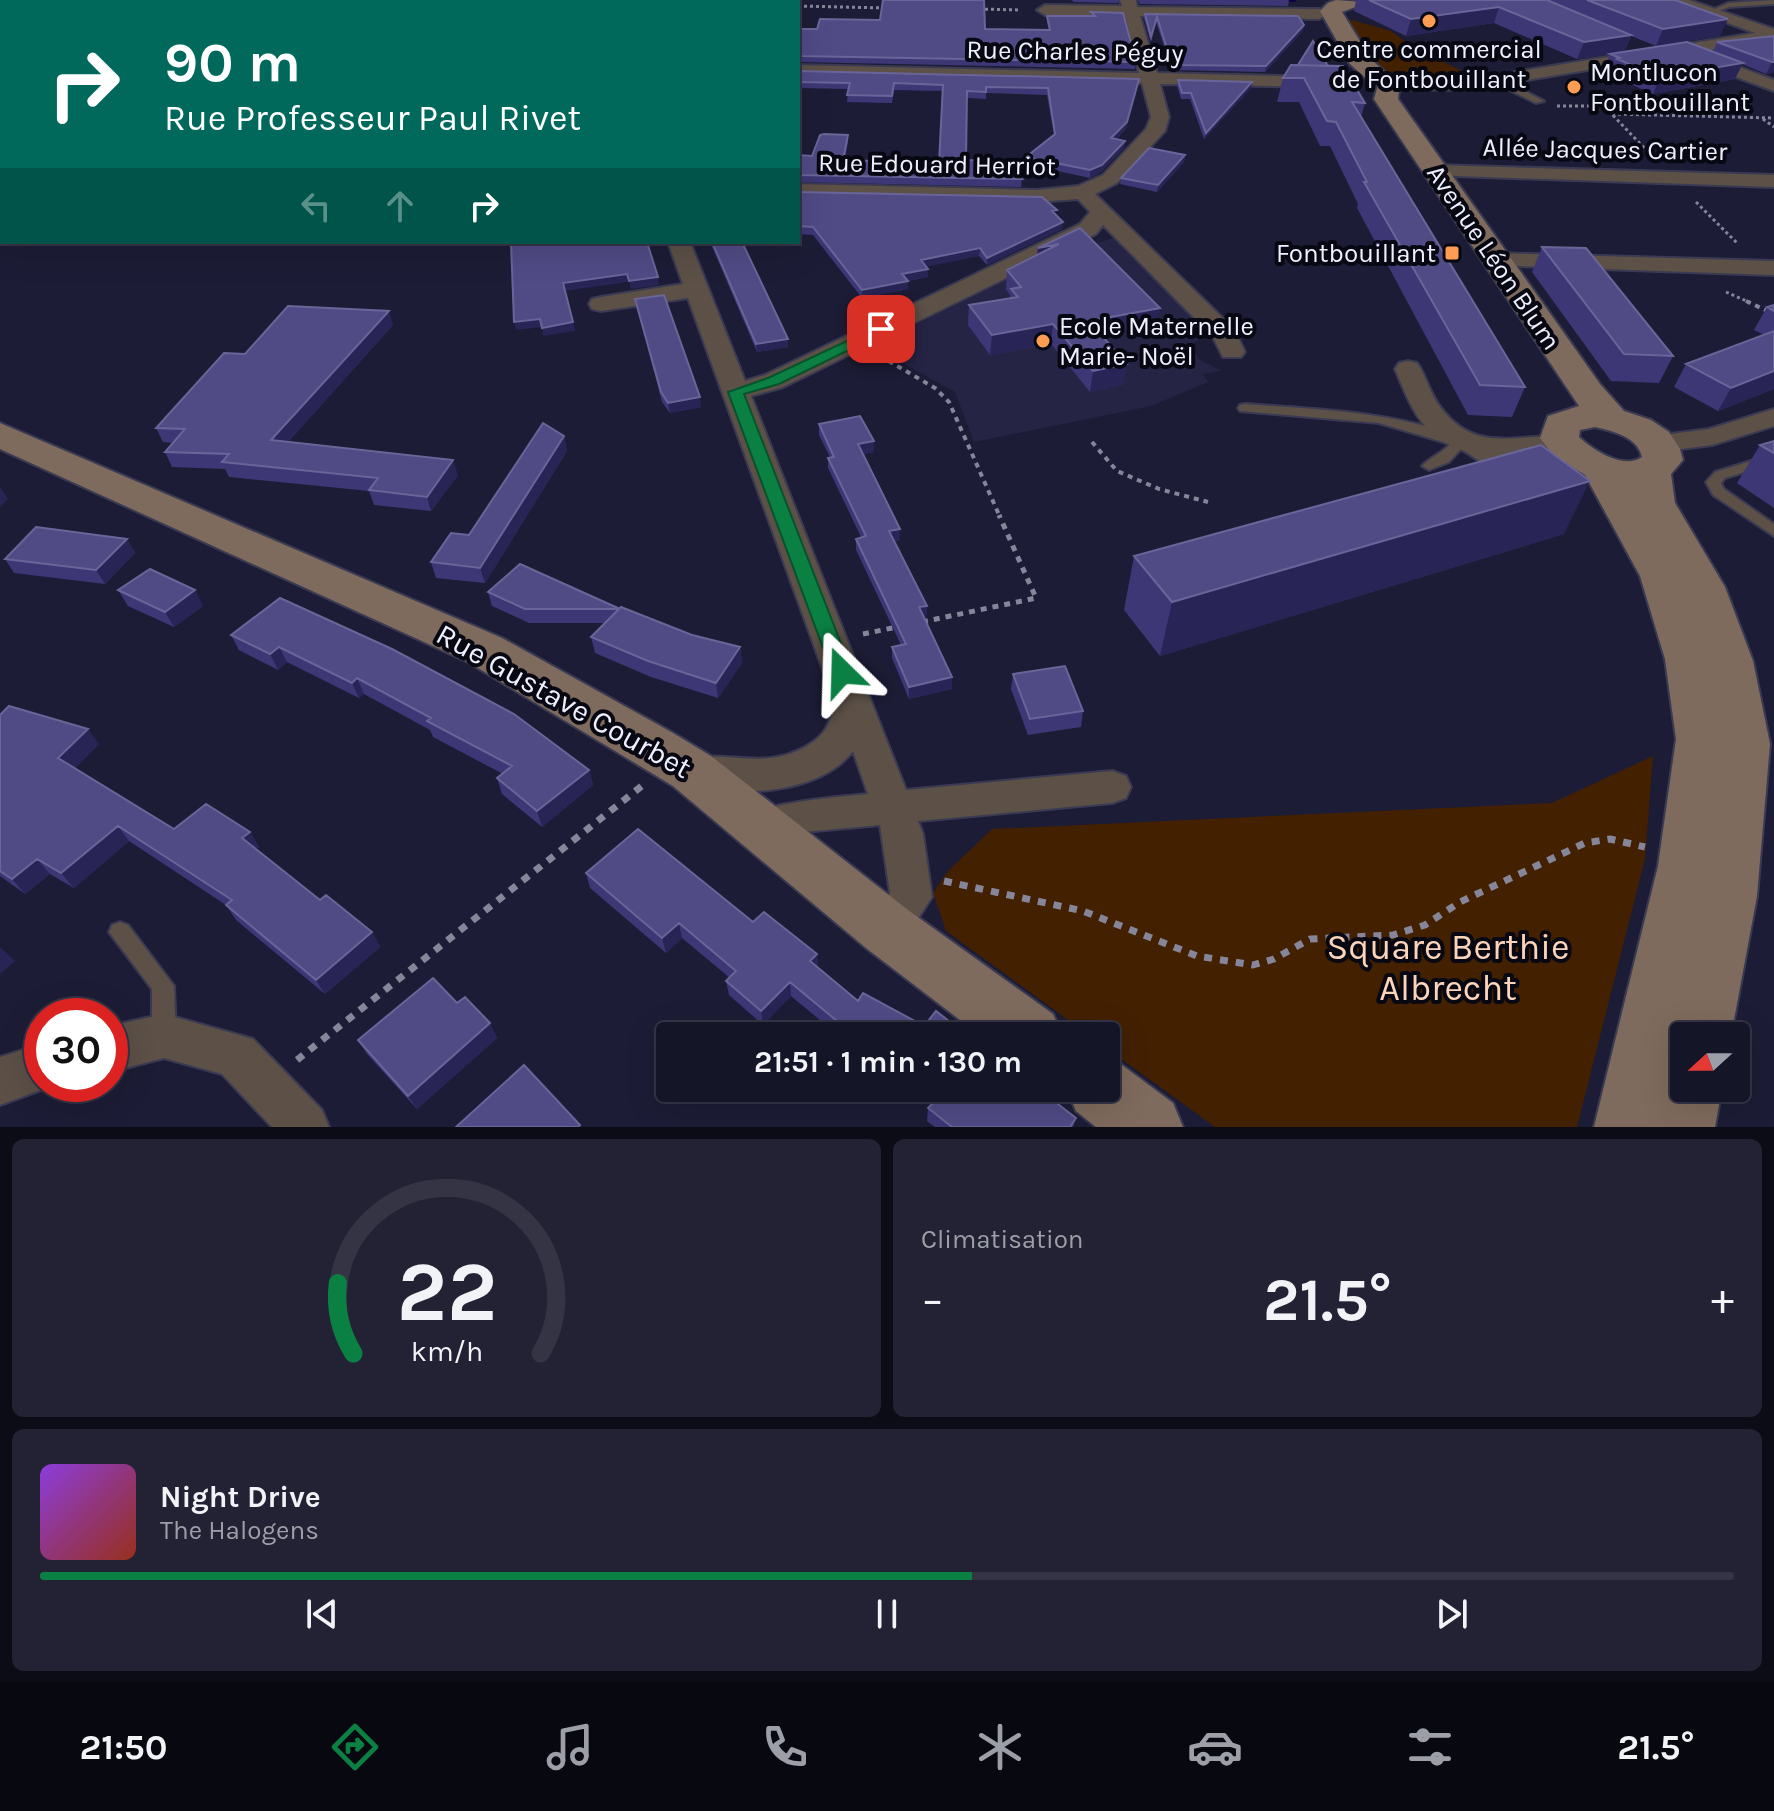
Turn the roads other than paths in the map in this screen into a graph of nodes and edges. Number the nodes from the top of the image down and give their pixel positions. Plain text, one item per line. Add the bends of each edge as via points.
1 (1674, 0) edge
2 (1356, 1) edge
3 (1774, 2) edge
4 (1318, 5) edge
5 (1129, 6) edge
6 (1045, 10) road end
7 (1712, 12) junction
8 (1774, 35) edge
9 (1617, 40) edge
10 (1681, 50) junction
11 (1653, 54) junction
12 (800, 70) edge
13 (1152, 78) junction
14 (1496, 80) junction
15 (1369, 83) junction
16 (1774, 86) edge
17 (1539, 101) dead end
18 (1435, 171) junction
19 (1774, 181) edge
20 (800, 190) edge
21 (1082, 192) junction
22 (1095, 220) junction
23 (680, 244) edge
24 (1495, 260) junction
25 (1774, 268) edge
26 (697, 289) junction
27 (601, 304) dead end
28 (1232, 352) dead end
29 (1408, 369) dead end
30 (735, 392) junction
31 (1245, 408) dead end
32 (1770, 423) edge
33 (0, 435) edge
34 (1460, 442) junction
35 (1609, 444) junction
36 (1774, 458) edge
37 (1429, 466) dead end
38 (1524, 483) edge
39 (1774, 531) edge
40 (854, 701) junction
41 (1740, 743) edge
42 (683, 766) junction
43 (1112, 787) dead end
44 (893, 807) junction
45 (761, 826) junction
46 (887, 929) junction
47 (120, 932) dead end
48 (1012, 1022) edge
49 (1702, 1022) edge
50 (164, 1036) junction
51 (128, 1045) edge
52 (24, 1073) edge
53 (0, 1081) edge
54 (1117, 1102) edge
55 (1686, 1102) edge
56 (305, 1127) edge
57 (1149, 1127) edge
58 (1628, 1127) edge
59 (1681, 1127) edge

1 - 7 street
2 - 4 main road, Avenue Léon Blum
2 - 15 main road, Avenue Léon Blum via 1331,11
3 - 7 lane via 1728,5
4 - 5 street
4 - 15 main road, Avenue Léon Blum via 1353,71
5 - 6 street
5 - 13 street, Rue Edouard Herriot
7 - 8 street
8 - 10 street, Rue Charles Péguy
9 - 11 street
10 - 11 street, Rue Charles Péguy
10 - 16 street
11 - 14 street, Rue Charles Péguy
12 - 13 street, Rue Charles Péguy
13 - 15 street, Rue Charles Péguy
13 - 21 street, Rue Edouard Herriot via 1160,117 1155,131 1110,179
14 - 15 street, Rue Charles Péguy via 1466,85
14 - 17 lane
15 - 18 main road, Avenue Léon Blum
15 - 35 main road, Avenue Léon Blum via 1455,231
18 - 19 street, Allée Jacques Cartier
18 - 24 main road, Avenue Léon Blum
20 - 21 street, Rue Edouard Herriot via 1037,196
21 - 22 street
22 - 28 street via 1123,230 1225,334
22 - 30 street via 774,381
23 - 26 street
24 - 25 street
24 - 35 main road, Avenue Léon Blum via 1587,392
26 - 27 street
26 - 30 street
29 - 34 street via 1428,410
30 - 40 street
31 - 34 lane via 1380,419
32 - 35 street via 1712,437
33 - 42 main road, Rue Gustave Courbet via 485,650
34 - 35 street via 1503,449
34 - 37 lane
34 - 38 lane
35 - 41 main road, Avenue Léon Blum via 1622,501 1662,576 1689,659
36 - 39 lane via 1713,482 1718,492
40 - 42 street via 847,731 833,749 798,769 768,776
40 - 44 street
41 - 49 main road, Avenue Léon Blum via 1728,896
41 - 58 main road, Avenue Léon Blum via 1686,866
42 - 45 main road, Rue Gustave Courbet
43 - 44 street
44 - 45 street
44 - 46 street via 903,834 911,897
45 - 46 main road, Rue Gustave Courbet
46 - 48 main road, Rue Gustave Courbet
47 - 50 lane via 163,986
50 - 51 street
50 - 56 street via 236,1055
52 - 53 street
54 - 57 main road
55 - 59 main road

